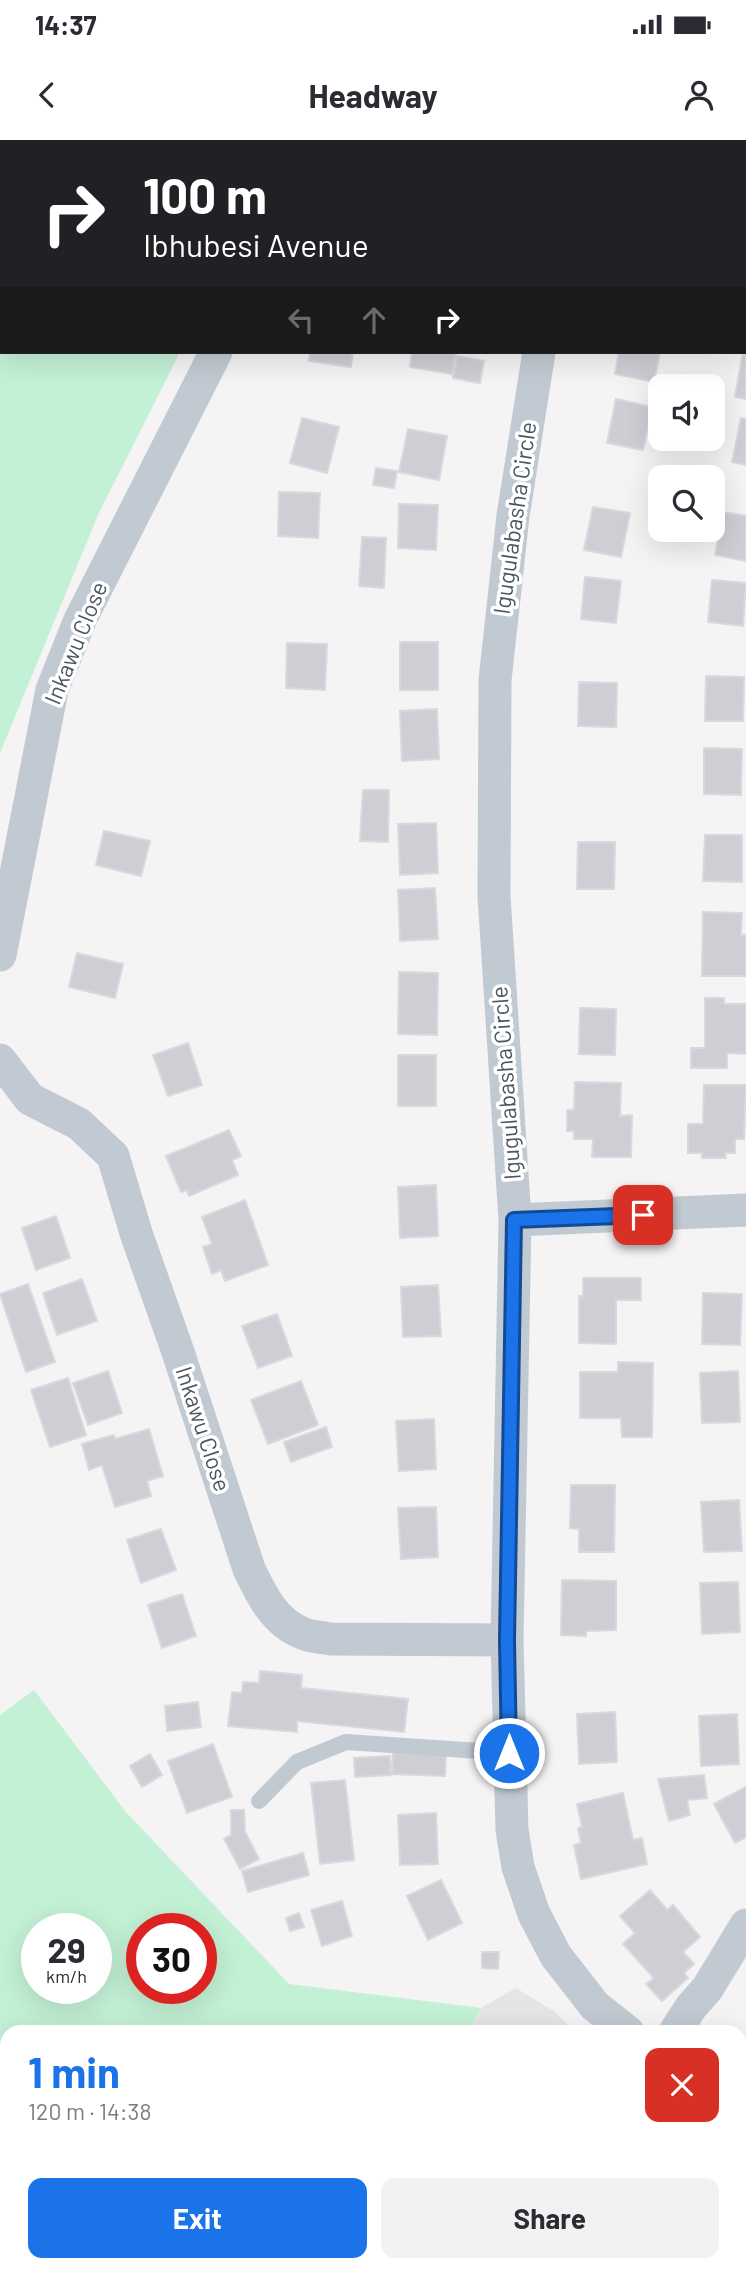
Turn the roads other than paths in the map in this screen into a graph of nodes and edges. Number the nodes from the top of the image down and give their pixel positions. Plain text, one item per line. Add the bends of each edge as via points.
1 (215, 354) edge
2 (539, 354) edge
3 (0, 955) edge
4 (0, 1060) edge
5 (746, 1210) edge
6 (514, 1220) junction
7 (507, 1640) junction
8 (509, 1753) junction
9 (259, 1801) dead end
10 (746, 1925) edge
11 (619, 2025) edge
12 (679, 2025) edge

1 - 3 street, Inkawu Close via 80,620 52,690
2 - 6 street, Igugulabasha Circle via 513,516 495,680 494,896
4 - 7 street, Inkawu Close via 30,1099 79,1124 113,1156 249,1569 280,1619 302,1633 330,1639
5 - 6 street
6 - 7 street, Igugulabasha Circle
7 - 8 street, Igugulabasha Circle
8 - 9 lane via 346,1742 297,1762
8 - 11 street, Igugulabasha Circle via 512,1830 518,1867 534,1914 556,1956 595,2007
10 - 12 street

